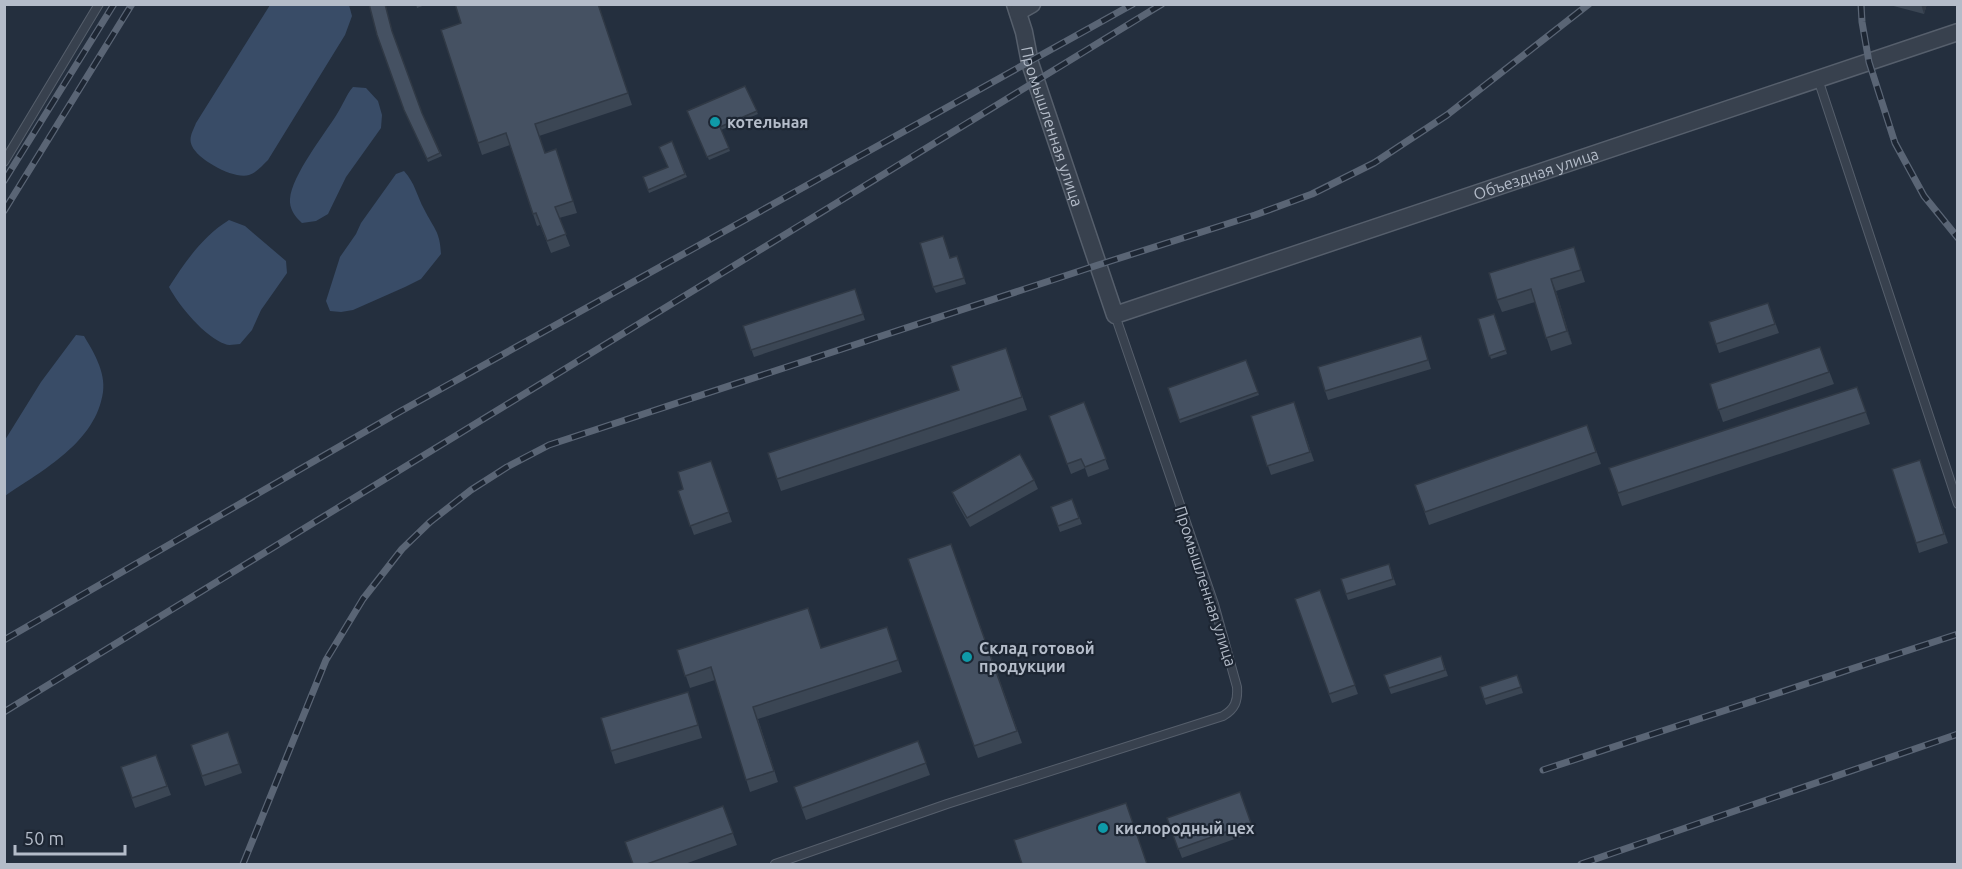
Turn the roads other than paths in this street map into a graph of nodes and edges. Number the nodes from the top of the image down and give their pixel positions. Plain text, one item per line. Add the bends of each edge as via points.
1 (99, 4) edge
2 (1022, 7) edge
3 (1958, 32) edge
4 (1818, 79) junction
5 (4, 162) edge
6 (1115, 315) junction
7 (1958, 504) edge
8 (776, 864) edge

1 - 5 lane
2 - 6 street, Промышленная улица via 1030,63
3 - 4 street, Объездная улица
4 - 6 street, Объездная улица
4 - 7 lane
6 - 8 lane, Промышленная улица via 1214,604 1237,687 1234,708 1223,716 946,804

